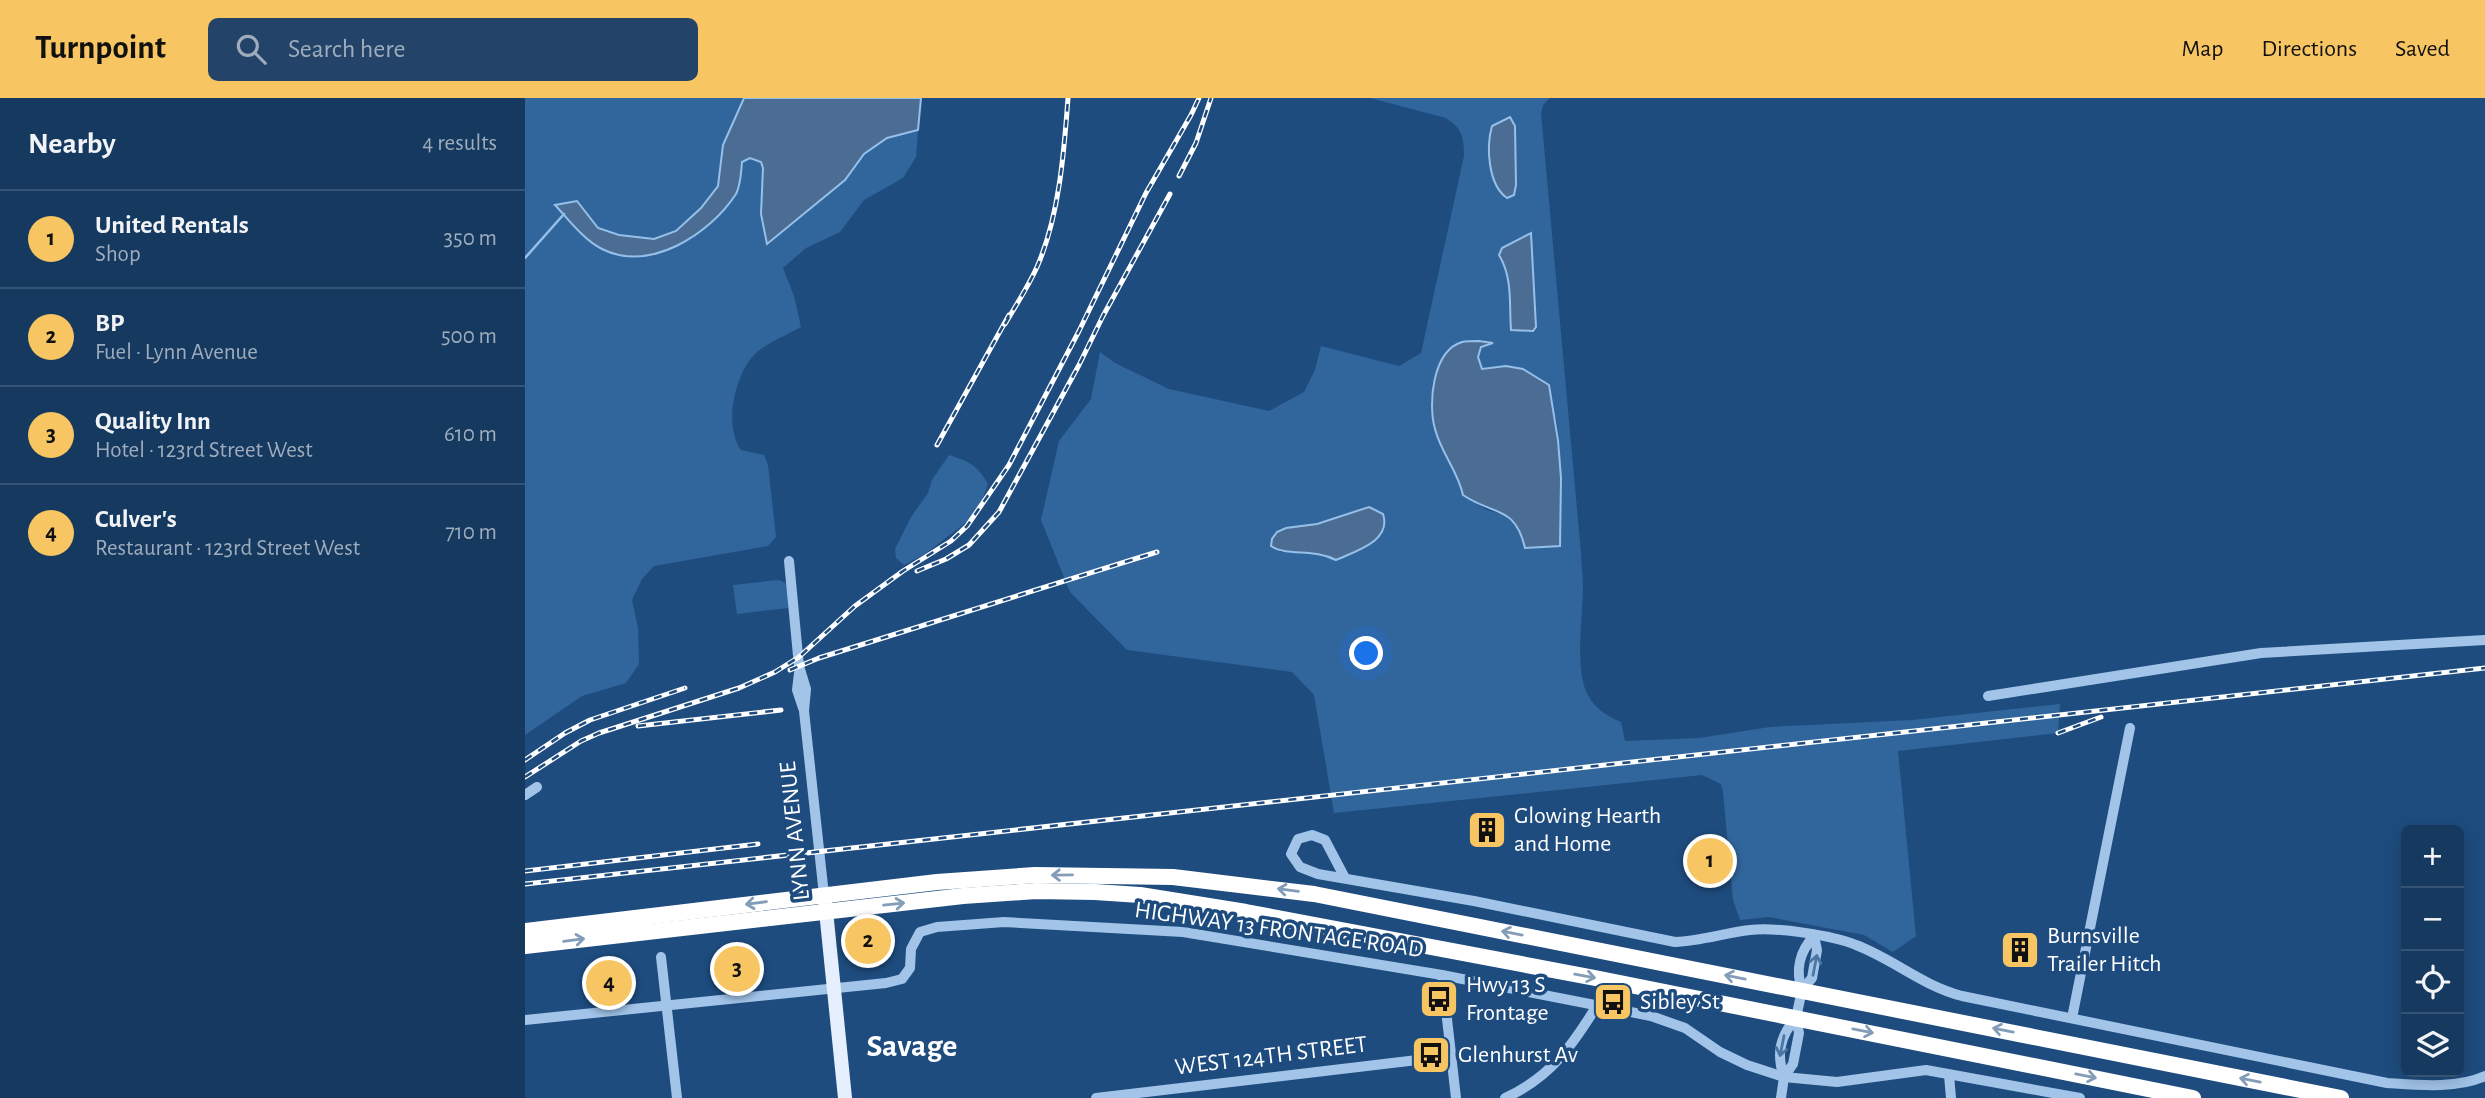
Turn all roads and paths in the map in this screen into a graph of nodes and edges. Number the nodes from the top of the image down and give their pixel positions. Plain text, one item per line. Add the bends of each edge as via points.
1 (789, 561) dead end
2 (2485, 640) edge
3 (1988, 696) dead end
4 (2130, 728) dead end
5 (537, 787) dead end
6 (525, 794) edge
7 (1345, 878) junction
8 (825, 903) junction
9 (525, 930) edge
10 (1814, 936) junction
11 (525, 946) edge
12 (661, 957) dead end
13 (1441, 975) junction
14 (833, 987) junction
15 (1802, 990) junction
16 (1598, 1004) junction
17 (667, 1006) junction
18 (1796, 1018) junction
19 (2072, 1018) junction
20 (525, 1020) edge
21 (1451, 1056) junction
22 (1949, 1075) junction
23 (2485, 1076) edge
24 (1784, 1077) junction
25 (1178, 1093) edge
26 (677, 1098) edge
27 (845, 1098) edge
28 (1096, 1098) edge
29 (1456, 1098) edge
30 (1505, 1098) edge
31 (1781, 1098) edge
32 (1951, 1098) edge
33 (2080, 1098) edge
34 (2193, 1098) edge
35 (2341, 1098) edge

1 - 8 street, LYNN AVENUE via 806,689 804,711
2 - 3 street via 2261,653
4 - 19 street
5 - 6 street
7 - 7 street via 1325,840 1312,835 1298,839 1291,854 1300,867
7 - 10 street via 1675,942 1770,929
8 -> 9 highway
11 -> 8 highway
8 - 14 main road, LYNN AVENUE
15 -> 8 highway via 1314,894 1173,877 1035,875 945,882
8 -> 18 highway via 1037,891 1140,895
10 - 15 street via 1803,947 1798,977
10 - 19 street via 1853,943 1940,990
12 - 17 street
13 - 14 street, HIGHWAY 13 FRONTAGE ROAD via 1183,932 1004,922 920,932 911,950 910,968 902,979
13 - 16 street, HIGHWAY 13 FRONTAGE ROAD
13 - 21 street
14 - 17 street
14 - 27 main road, LYNN AVENUE
15 - 18 street
35 -> 15 highway
16 - 24 street, HIGHWAY 13 FRONTAGE ROAD via 1685,1028 1720,1052
16 - 30 street via 1571,1047 1547,1073
17 - 20 street
17 - 26 street
18 - 24 street via 1785,1031 1779,1062
18 -> 34 highway
19 - 23 street via 2387,1083 2466,1082
21 - 25 street, WEST 124TH STREET
21 - 29 street
22 - 24 street, HIGHWAY 13 FRONTAGE ROAD via 1926,1070 1837,1082
22 - 32 street
22 - 33 street, HIGHWAY 13 FRONTAGE ROAD
24 - 31 street
25 - 28 street, WEST 124TH STREET

